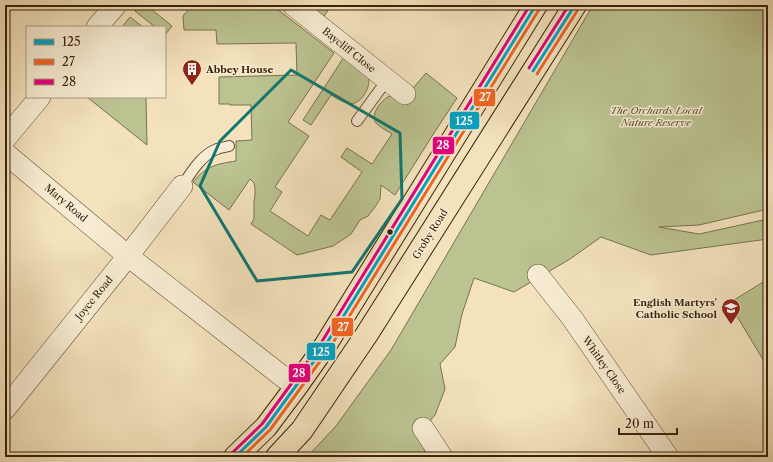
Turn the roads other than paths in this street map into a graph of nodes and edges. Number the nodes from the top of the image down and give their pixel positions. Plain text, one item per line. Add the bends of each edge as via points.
1 (116, 5) edge
2 (294, 5) edge
3 (536, 5) edge
4 (575, 5) edge
5 (99, 26) edge
6 (387, 80) junction
7 (405, 94) dead end
8 (39, 98) edge
9 (357, 121) dead end
10 (5, 139) edge
11 (229, 146) dead end
12 (5, 153) edge
13 (182, 186) joint
14 (128, 256) junction
15 (538, 275) dead end
16 (296, 387) junction
17 (5, 409) edge
18 (423, 428) dead end
19 (236, 457) edge
20 (278, 457) edge
21 (442, 457) edge
22 (668, 457) edge

1 - 5 street
2 - 6 street, Baycliff Close
3 - 16 main road via 325,346
4 - 20 main road, Groby Road via 367,334 302,430
6 - 7 street, Baycliff Close
6 - 9 lane
8 - 10 street
11 - 13 lane via 216,149 207,155
12 - 14 street, Mary Road
13 - 14 street, Joyce Road
14 - 16 street, Mary Road
14 - 17 street, Joyce Road
15 - 22 street, Whitley Close via 572,318
16 - 19 main road via 266,426
18 - 21 street

